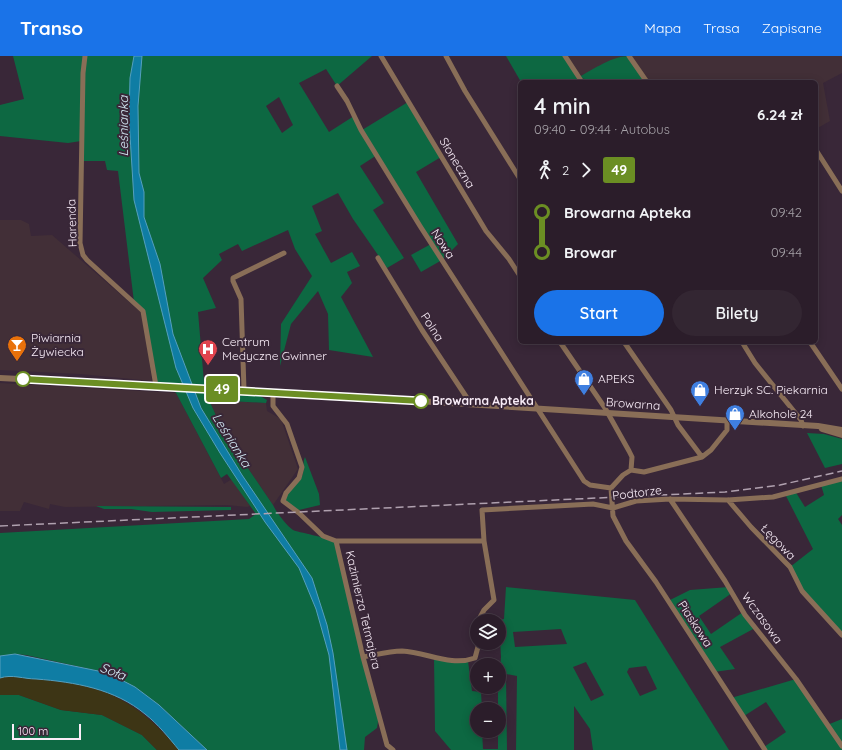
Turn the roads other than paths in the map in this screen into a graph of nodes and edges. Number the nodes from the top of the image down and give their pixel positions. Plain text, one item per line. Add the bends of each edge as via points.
1 (85, 56) edge
2 (381, 56) edge
3 (446, 56) edge
4 (565, 56) edge
5 (629, 56) edge
6 (581, 80) edge
7 (646, 80) edge
8 (338, 86) dead end
9 (818, 153) edge
10 (518, 176) edge
11 (842, 191) edge
12 (284, 253) dead end
13 (378, 258) dead end
14 (518, 273) edge
15 (561, 344) edge
16 (625, 344) edge
17 (743, 344) edge
18 (811, 344) edge
19 (0, 378) edge
20 (156, 386) junction
21 (842, 389) edge
22 (244, 390) junction
23 (273, 392) junction
24 (471, 404) junction
25 (538, 409) junction
26 (607, 413) junction
27 (674, 418) junction
28 (727, 421) junction
29 (806, 426) junction
30 (842, 430) edge
31 (842, 435) edge
32 (702, 457) junction
33 (631, 470) junction
34 (842, 479) edge
35 (611, 488) junction
36 (670, 499) junction
37 (728, 500) junction
38 (613, 508) junction
39 (336, 541) junction
40 (484, 541) junction
41 (482, 614) edge
42 (842, 635) edge
43 (477, 650) edge
44 (363, 657) junction
45 (842, 746) edge
46 (393, 750) edge
47 (765, 750) edge

1 - 20 street, Harenda via 80,243 87,260 143,311
2 - 14 street, Słoneczna via 486,231
3 - 10 street via 464,91
4 - 6 street
5 - 7 street
8 - 25 street, Nowa via 420,226
9 - 11 street
12 - 22 street via 233,278 232,281 241,299
13 - 24 street, Polna
15 - 26 street
16 - 27 street
17 - 29 street via 759,368
18 - 21 street
19 - 20 street, Browarna
20 - 22 street, Browarna
22 - 23 street, Browarna
23 - 24 street, Browarna
23 - 39 street, Kazimierza Tetmajera via 273,406 287,424 302,467 299,478 283,497 283,501 299,512 323,536
24 - 25 street, Browarna
25 - 26 street, Browarna
25 - 35 street, Nowa via 584,481 590,485
26 - 27 street, Browarna
26 - 33 street via 632,457
27 - 28 street, Browarna
27 - 32 street
28 - 29 street, Browarna
28 - 32 street via 727,430
29 - 30 street, Browarna
29 - 31 street, Browarna
32 - 33 street via 644,472
33 - 35 street
34 - 37 street, Podtorze via 773,497
35 - 38 street, Piaskowa
36 - 37 street, Podtorze
36 - 38 street, Podtorze via 630,502
36 - 45 street, Wczasowa via 745,615 796,679
37 - 42 street, Łęgowa via 790,567 802,591
38 - 40 street, Podtorze via 593,504 485,509 481,514
38 - 47 street, Piaskowa via 614,516 626,541 656,582
39 - 40 street
39 - 44 street, Kazimierza Tetmajera
40 - 41 street, Podtorze via 494,600
43 - 44 street via 475,658 457,662 401,651
44 - 46 street, Kazimierza Tetmajera via 386,745

